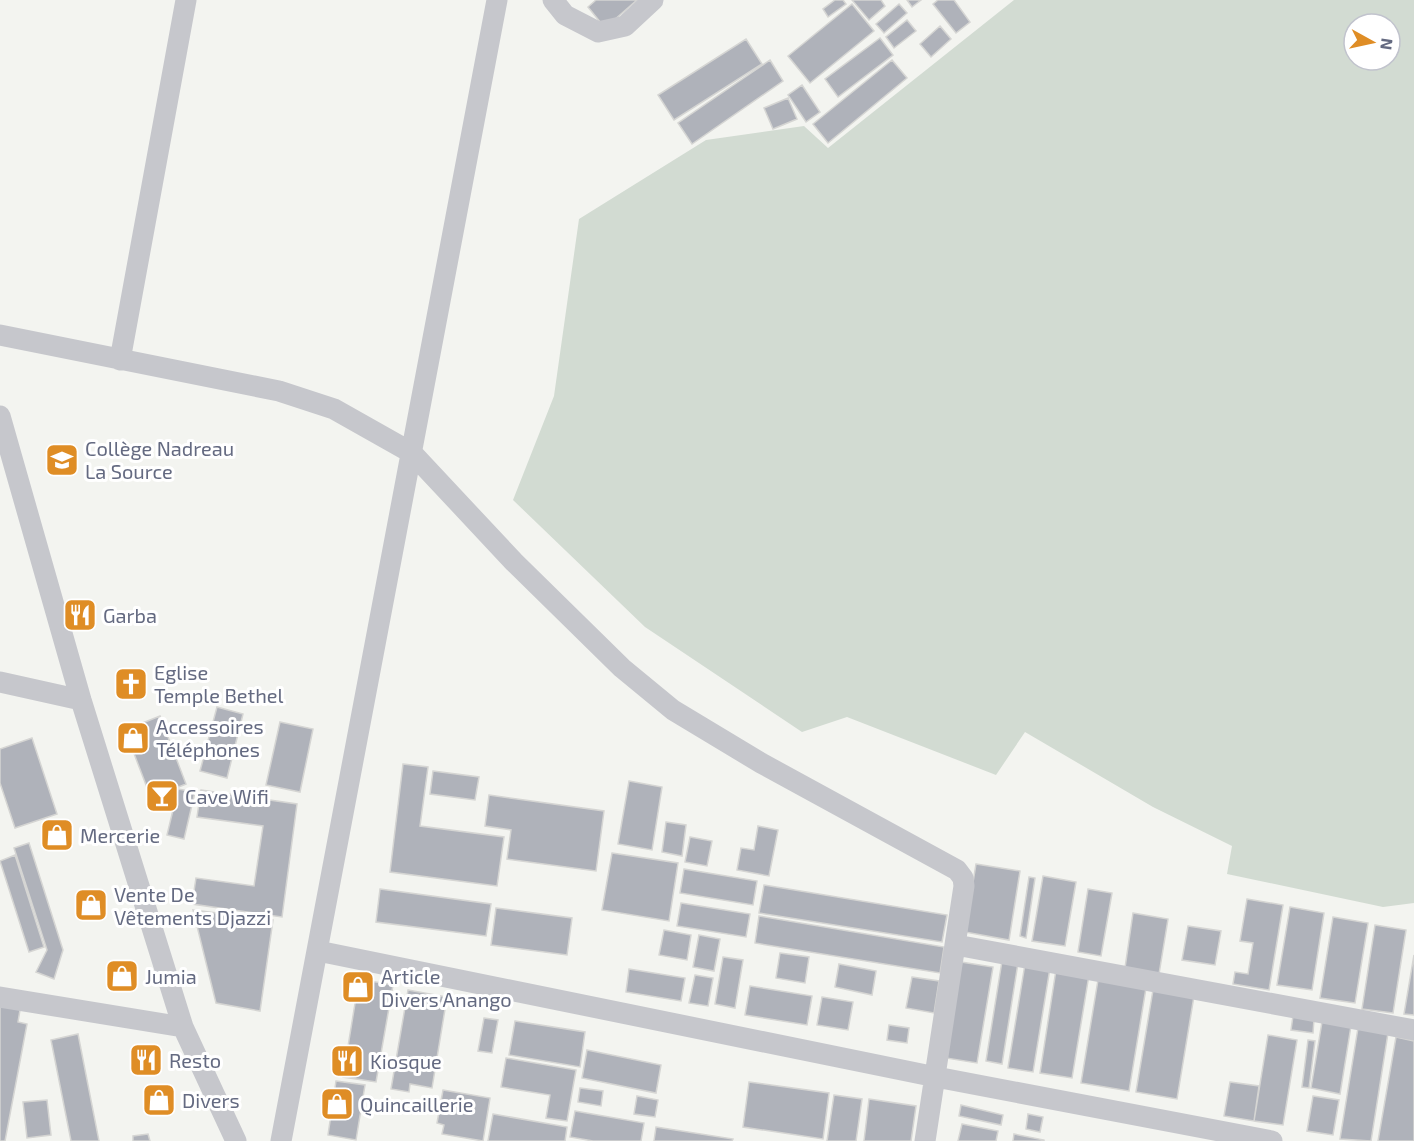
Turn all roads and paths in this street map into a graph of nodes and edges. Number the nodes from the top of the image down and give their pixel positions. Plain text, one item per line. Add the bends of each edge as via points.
1 (186, 0) edge
2 (497, 0) edge
3 (553, 0) edge
4 (653, 0) edge
5 (0, 335) edge
6 (120, 360) junction
7 (0, 416) edge
8 (412, 453) junction
9 (0, 682) edge
10 (81, 700) junction
11 (956, 945) junction
12 (318, 951) junction
13 (0, 997) edge
14 (183, 1027) junction
15 (1414, 1030) edge
16 (936, 1077) junction
17 (236, 1141) edge
18 (281, 1141) edge
19 (926, 1141) edge
20 (1272, 1141) edge

1 - 6 street
2 - 8 street
3 - 4 street via 566,15 598,32 625,26
5 - 6 street
6 - 8 street via 279,391 323,405
7 - 10 street
8 - 11 street via 514,562 622,668 673,710 761,764 957,870 964,886
8 - 12 street
9 - 10 street
10 - 14 street
11 - 15 street
11 - 16 street
12 - 16 street
12 - 18 street
13 - 14 street
14 - 17 street
16 - 19 street
16 - 20 street

